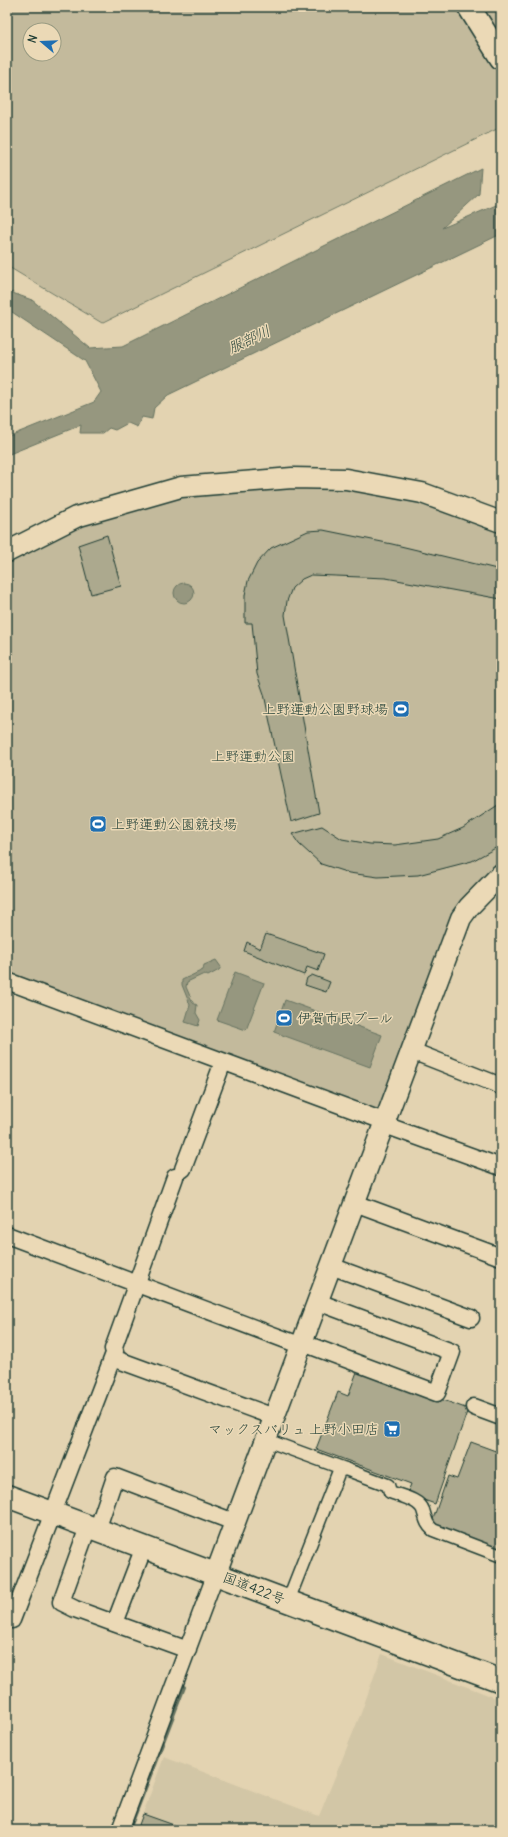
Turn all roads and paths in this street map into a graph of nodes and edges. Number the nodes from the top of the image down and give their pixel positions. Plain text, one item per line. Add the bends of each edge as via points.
1 (469, 7) edge
2 (501, 58) edge
3 (501, 522) edge
4 (7, 552) edge
5 (500, 878) edge
6 (7, 981) edge
7 (412, 1051) junction
8 (223, 1062) junction
9 (501, 1086) edge
10 (385, 1123) junction
11 (501, 1167) edge
12 (355, 1202) junction
13 (7, 1235) edge
14 (501, 1256) edge
15 (331, 1266) junction
16 (137, 1284) junction
17 (318, 1302) junction
18 (471, 1318) dead end
19 (302, 1344) junction
20 (113, 1358) junction
21 (474, 1407) dead end
22 (274, 1417) junction
23 (501, 1417) edge
24 (266, 1440) junction
25 (345, 1469) junction
26 (7, 1496) edge
27 (54, 1514) junction
28 (234, 1522) junction
29 (92, 1528) junction
30 (144, 1547) junction
31 (501, 1556) edge
32 (216, 1573) junction
33 (288, 1601) junction
34 (7, 1618) edge
35 (115, 1623) junction
36 (188, 1650) junction
37 (501, 1681) edge
38 (120, 1830) edge

1 - 2 main road
3 - 4 street via 422,494 346,479 292,478 181,487 76,517
5 - 7 street via 461,918
6 - 8 street
7 - 9 street
7 - 10 street
8 - 10 street
8 - 16 street
10 - 11 street
10 - 12 street
12 - 14 street
12 - 15 street
13 - 16 street
15 - 17 street
15 - 18 street
16 - 19 street
16 - 20 street via 113,1349
17 - 19 street
17 - 19 street via 452,1352 437,1392
19 - 22 street
20 - 22 street
20 - 27 street
21 - 23 street
22 - 24 street
24 - 25 street
24 - 28 street
25 - 31 street via 388,1485 390,1492 418,1502 423,1509 427,1525 433,1530
25 - 33 street via 339,1471
26 - 27 main road, 国道422号
27 - 29 main road, 国道422号
27 - 34 street via 12,1620
28 - 29 street via 115,1476
28 - 32 street
29 - 30 main road, 国道422号
29 - 35 street via 61,1602
30 - 32 main road, 国道422号
30 - 35 street
32 - 33 main road, 国道422号
32 - 36 street
33 - 37 main road, 国道422号
35 - 36 street
36 - 38 street

